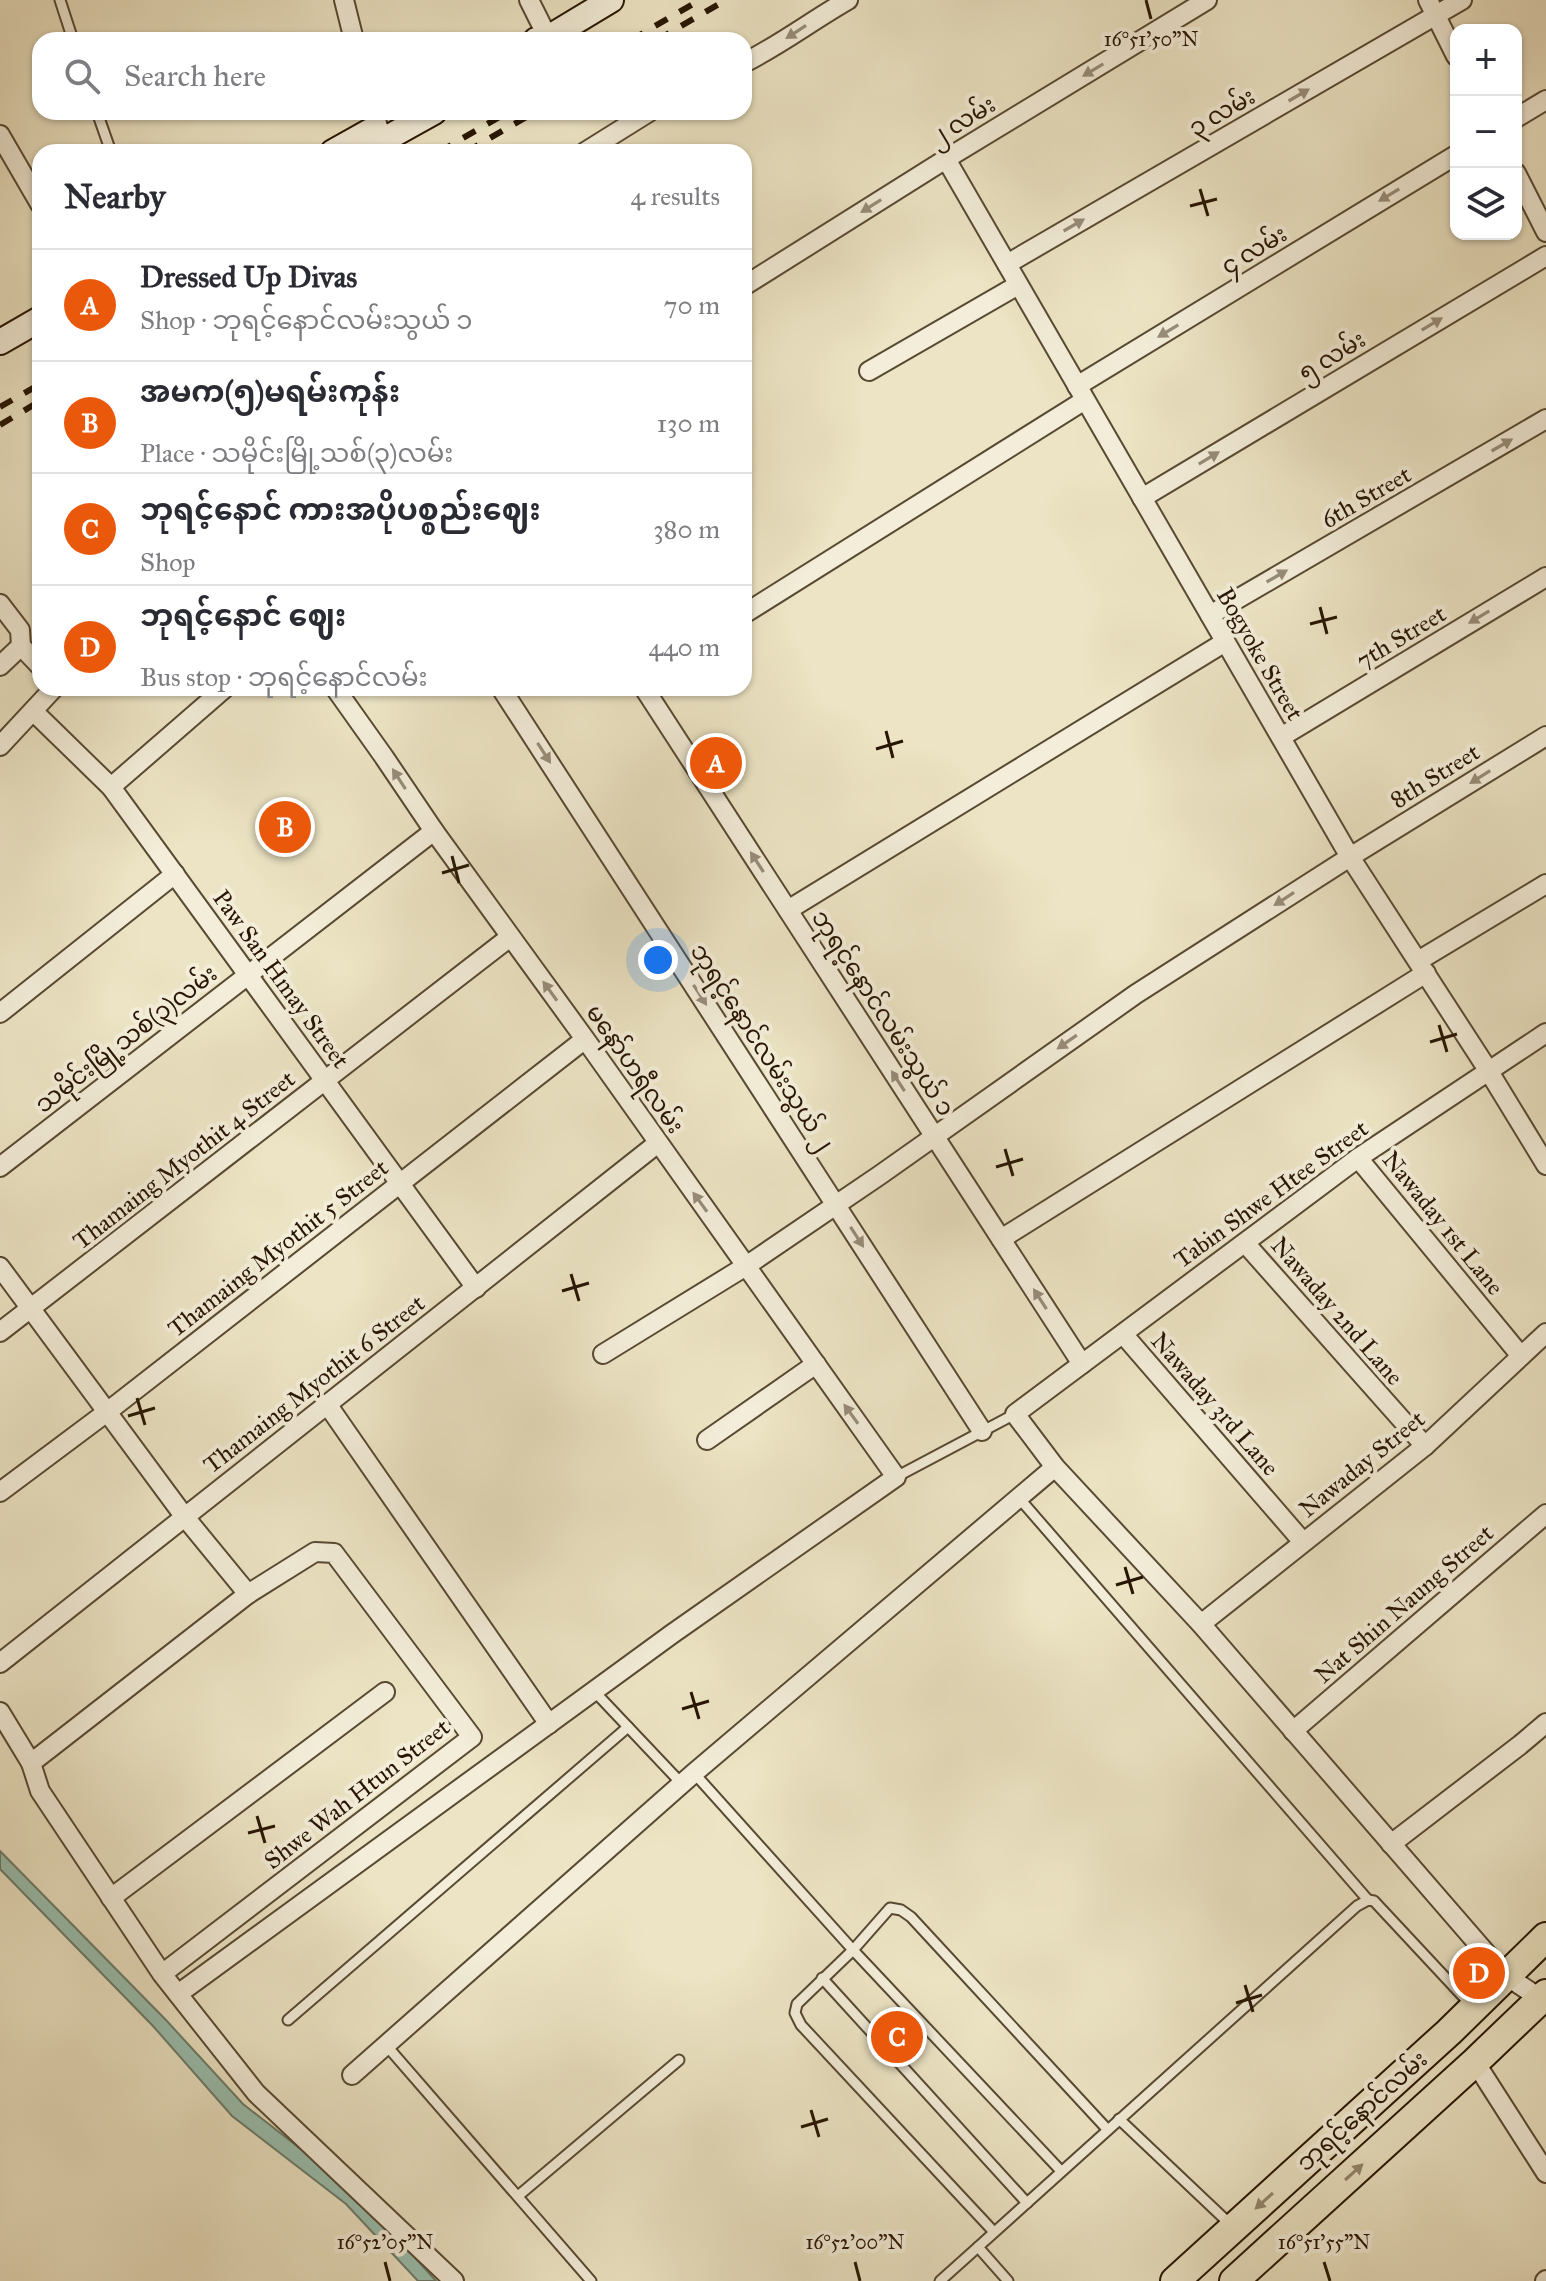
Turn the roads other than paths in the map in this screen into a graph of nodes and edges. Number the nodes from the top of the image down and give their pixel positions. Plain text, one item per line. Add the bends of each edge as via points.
1 (60, 0) edge
2 (344, 0) edge
3 (529, 0) edge
4 (611, 0) edge
5 (848, 0) edge
6 (1207, 0) edge
7 (1462, 0) edge
8 (1432, 8) edge
9 (70, 32) edge
10 (352, 32) edge
11 (541, 32) edge
12 (556, 32) edge
13 (1450, 44) edge
14 (752, 59) edge
15 (1546, 100) edge
16 (1522, 114) edge
17 (100, 120) edge
18 (415, 120) edge
19 (636, 120) edge
20 (383, 133) edge
21 (0, 135) edge
22 (108, 144) edge
23 (354, 144) edge
24 (598, 144) edge
25 (946, 159) junction
26 (1450, 159) edge
27 (1522, 185) edge
28 (32, 190) edge
29 (1546, 232) edge
30 (1546, 256) edge
31 (1007, 264) junction
32 (752, 281) edge
33 (1018, 285) junction
34 (32, 324) edge
35 (0, 342) edge
36 (869, 371) dead end
37 (1081, 393) junction
38 (1546, 419) edge
39 (1142, 498) junction
40 (1546, 577) edge
41 (0, 604) edge
42 (752, 609) edge
43 (1210, 615) junction
44 (1225, 642) junction
45 (21, 646) junction
46 (32, 658) edge
47 (0, 666) edge
48 (47, 696) edge
49 (216, 696) edge
50 (341, 696) edge
51 (506, 696) edge
52 (649, 696) edge
53 (33, 711) junction
54 (1546, 736) edge
55 (1281, 737) junction
56 (0, 746) edge
57 (111, 787) junction
58 (434, 831) junction
59 (1350, 857) junction
60 (175, 874) junction
61 (1546, 884) edge
62 (788, 910) junction
63 (510, 937) junction
64 (1422, 967) junction
65 (248, 974) junction
66 (0, 1013) edge
67 (1546, 1033) edge
68 (584, 1040) junction
69 (1488, 1070) junction
70 (325, 1081) junction
71 (934, 1136) junction
72 (658, 1143) junction
73 (1358, 1158) junction
74 (1546, 1165) edge
75 (0, 1167) edge
76 (399, 1182) junction
77 (836, 1205) junction
78 (1001, 1239) junction
79 (1245, 1243) junction
80 (746, 1266) junction
81 (0, 1267) edge
82 (476, 1288) junction
83 (31, 1309) junction
84 (0, 1332) edge
85 (1546, 1333) edge
86 (1123, 1334) junction
87 (603, 1354) dead end
88 (1521, 1356) junction
89 (816, 1364) junction
90 (1082, 1364) junction
91 (327, 1404) junction
92 (107, 1412) junction
93 (1015, 1414) junction
94 (982, 1431) junction
95 (707, 1440) dead end
96 (1425, 1446) junction
97 (1055, 1467) junction
98 (896, 1477) junction
99 (0, 1492) edge
100 (1019, 1498) junction
101 (184, 1516) junction
102 (1545, 1518) edge
103 (1303, 1542) junction
104 (248, 1594) junction
105 (1201, 1624) junction
106 (0, 1663) edge
107 (594, 1691) junction
108 (385, 1692) dead end
109 (0, 1712) edge
110 (1546, 1723) edge
111 (549, 1724) junction
112 (628, 1727) junction
113 (1293, 1731) junction
114 (31, 1763) junction
115 (688, 1779) junction
116 (1391, 1844) junction
117 (111, 1898) junction
118 (1368, 1900) junction
119 (1546, 1937) edge
120 (853, 1950) junction
121 (162, 1974) junction
122 (1505, 1975) junction
123 (822, 1978) junction
124 (178, 1994) junction
125 (1544, 1997) edge
126 (1473, 2007) junction
127 (288, 2020) dead end
128 (1449, 2032) junction
129 (386, 2045) junction
130 (679, 2060) dead end
131 (1475, 2062) junction
132 (352, 2075) dead end
133 (1119, 2119) junction
134 (1107, 2129) junction
135 (1061, 2171) junction
136 (1546, 2173) edge
137 (518, 2196) junction
138 (1027, 2203) junction
139 (1234, 2228) junction
140 (994, 2232) junction
141 (978, 2247) junction
142 (454, 2281) edge
143 (591, 2281) edge
144 (940, 2281) edge
145 (1008, 2281) edge
146 (1175, 2281) edge
147 (1234, 2281) edge

1 - 9 lane
2 - 10 street
3 - 11 street
4 - 12 main road
5 -> 14 street
6 -> 25 street, ၂ လမ်း
7 - 8 street, ၃ လမ်း
8 - 13 street
31 -> 8 street, ၃ လမ်း
15 - 16 street
17 - 22 lane
18 - 20 main road
19 - 24 street
20 - 23 main road
21 - 28 street
25 - 31 street, Bogyoke Street
25 -> 32 street, ၂ လမ်း
26 -> 37 street, ၄ လမ်း
27 - 29 street
39 -> 30 street, ၅ လမ်း
31 - 33 street, Bogyoke Street
33 - 36 street
33 - 37 street, Bogyoke Street
34 - 35 main road
37 - 39 street, Bogyoke Street
37 - 42 street, ၄ လမ်း
43 -> 38 street, 6th Street
39 - 43 street, Bogyoke Street
40 -> 55 street, 7th Street
41 - 45 street via 20,630
43 - 44 street, Bogyoke Street
44 - 55 street, Bogyoke Street
44 - 62 street
45 - 46 street
45 - 47 street
48 - 53 street
49 - 57 street
58 -> 50 street, မနော်ဟရီလမ်း
51 -> 77 street, ဘုရင့်နောင်လမ်းသွယ် ၂
62 -> 52 street, ဘုရင့်နောင်လမ်းသွယ် ၁
53 - 56 street
53 - 57 street, Paw San Hmay Street
54 -> 59 street, 8th Street
55 - 59 street, Bogyoke Street
57 - 60 street, Paw San Hmay Street
58 - 63 street, မနော်ဟရီလမ်း
58 - 65 street, သမိုင်းမြို့သစ်(၃)လမ်း
59 - 64 street, Bogyoke Street
59 -> 71 street, 8th Street via 1136,994
60 - 65 street, Paw San Hmay Street
60 - 66 street
61 - 64 street
71 -> 62 street, ဘုရင့်နောင်လမ်းသွယ် ၁
68 -> 63 street, မနော်ဟရီလမ်း
63 - 70 street, Thamaing Myothit 4 Street
64 - 69 street, Bogyoke Street
64 - 78 street
65 - 70 street, Paw San Hmay Street
65 - 75 street, သမိုင်းမြို့သစ်(၃)လမ်း
67 - 69 street, Tabin Shwe Htee Street
68 - 72 street, မနော်ဟရီလမ်း
68 - 76 street, Thamaing Myothit 5 Street
69 - 73 street, Tabin Shwe Htee Street
69 - 74 street, Bogyoke Street
70 - 76 street, Paw San Hmay Street
70 - 83 street, Thamaing Myothit 4 Street
71 - 77 street, 8th Street
71 - 78 street, ဘုရင့်နောင်လမ်းသွယ် ၁
80 -> 72 street, မနော်ဟရီလမ်း
72 - 82 street, Thamaing Myothit 6 Street
73 - 79 street, Tabin Shwe Htee Street
73 - 88 street, Nawaday 1st Lane
76 - 82 street, Paw San Hmay Street
76 - 92 street, Thamaing Myothit 5 Street
77 - 80 street, 8th Street
77 -> 94 street, ဘုရင့်နောင်လမ်းသွယ် ၂
90 -> 78 street, ဘုရင့်နောင်လမ်းသွယ် ၁
79 - 86 street, Tabin Shwe Htee Street
79 - 96 street, Nawaday 2nd Lane
80 - 87 street, 8th Street
80 - 89 street, မနော်ဟရီလမ်း
81 - 83 street
82 - 91 street, Thamaing Myothit 6 Street
83 - 84 street, Thamaing Myothit 4 Street
83 - 92 street
85 - 88 street, Nawaday Street
86 - 90 street, Tabin Shwe Htee Street
86 - 103 street, Nawaday 3rd Lane
88 - 96 street, Nawaday Street
89 - 95 street
98 -> 89 street, မနော်ဟရီလမ်း
90 - 93 street, Tabin Shwe Htee Street
91 - 101 street, Thamaing Myothit 6 Street
91 - 111 street
92 - 99 street, Thamaing Myothit 5 Street
92 - 101 street
93 - 94 lane
93 - 97 street
94 - 98 lane
96 - 103 street, Nawaday Street
97 - 100 street
97 - 105 street
98 - 107 street
100 - 115 street
100 - 118 lane
101 - 104 street
101 - 106 street, Thamaing Myothit 6 Street
102 - 113 street, Nat Shin Naung Street
103 - 105 street, Nawaday Street
104 - 114 street
104 - 121 street, Shwe Wah Htun Street via 315,1552 334,1553 472,1737
105 - 113 street
107 - 111 street
107 - 112 lane
108 - 117 street
109 - 114 street
110 - 116 street
111 - 124 street
112 - 115 lane
112 - 127 lane
113 - 116 street
114 - 117 street via 40,1791
115 - 120 lane
115 - 129 street
116 - 122 street
117 - 121 street
118 - 126 lane
118 - 133 lane
119 - 122 main road, ဘုရင့်နောင်လမ်း
120 - 123 lane
120 - 134 lane via 890,1908 911,1917
120 - 135 lane
121 - 124 street
122 - 125 street
122 - 126 main road, ဘုရင့်နောင်လမ်း
123 - 138 lane
123 - 140 lane via 797,2004 801,2025
124 - 142 street via 256,2093
125 - 131 main road, ဘုရင့်နောင်လမ်း
126 - 128 main road, ဘုရင့်နောင်လမ်း
128 - 131 main road
128 -> 139 main road, ဘုရင့်နောင်လမ်း
129 - 132 street
129 - 137 lane
130 - 137 lane
131 - 136 street
147 -> 131 main road, ဘုရင့်နောင်လမ်း
133 - 134 lane
133 - 139 lane
134 - 135 lane
135 - 138 lane
137 - 143 lane
138 - 140 lane
139 - 146 main road, ဘုရင့်နောင်လမ်း
140 - 141 lane
141 - 144 lane
141 - 145 lane

